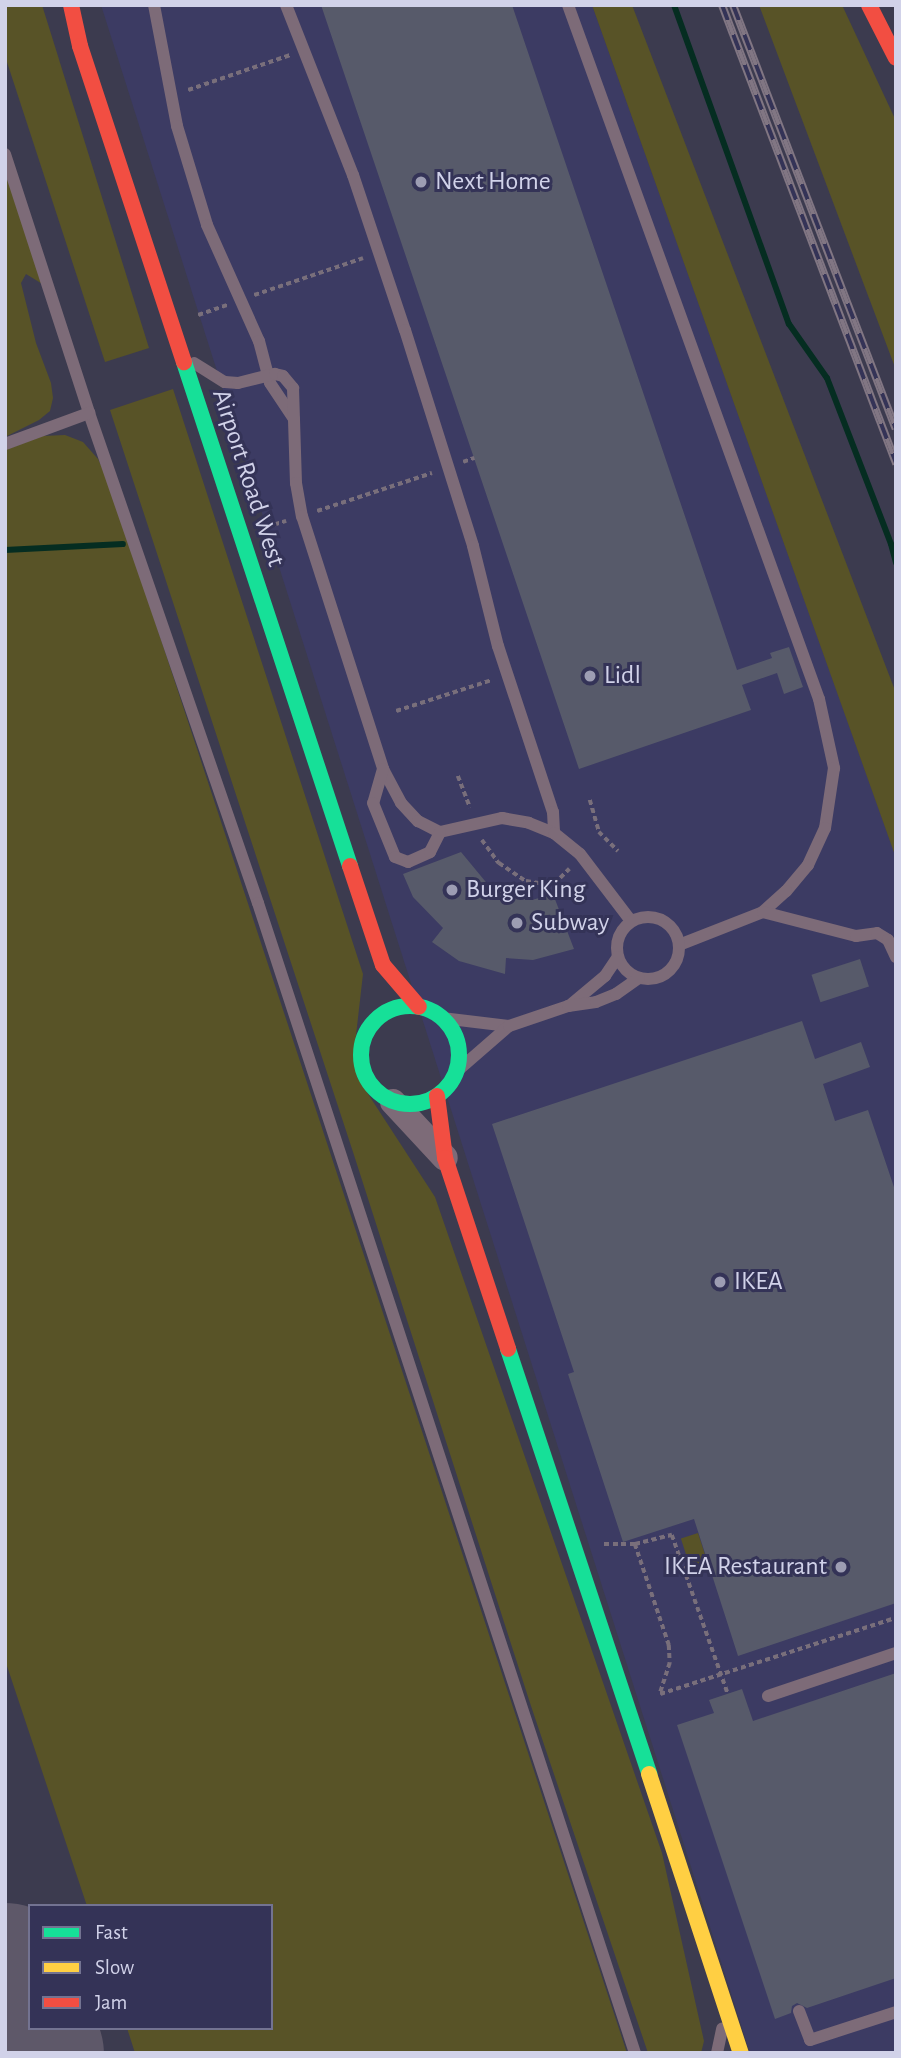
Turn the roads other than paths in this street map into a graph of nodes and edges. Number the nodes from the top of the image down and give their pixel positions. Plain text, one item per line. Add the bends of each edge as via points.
1 (71, 5) edge
2 (154, 5) edge
3 (286, 5) edge
4 (568, 5) edge
5 (869, 5) edge
6 (896, 58) edge
7 (5, 153) edge
8 (258, 341) junction
9 (180, 352) junction
10 (268, 375) junction
11 (283, 376) junction
12 (89, 413) junction
13 (294, 419) junction
14 (5, 444) edge
15 (383, 769) junction
16 (440, 832) junction
17 (554, 833) junction
18 (763, 912) junction
19 (631, 920) junction
20 (679, 945) junction
21 (618, 957) junction
22 (896, 957) edge
23 (383, 965) junction
24 (639, 978) junction
25 (568, 1006) junction
26 (419, 1007) junction
27 (442, 1018) junction
28 (509, 1026) junction
29 (369, 1028) junction
30 (456, 1072) junction
31 (437, 1096) junction
32 (393, 1102) junction
33 (445, 1158) junction
34 (896, 1653) edge
35 (768, 1696) dead end
36 (726, 2006) junction
37 (799, 2011) dead end
38 (896, 2012) edge
39 (635, 2053) edge
40 (717, 2053) edge
41 (741, 2053) edge

1 - 9 main road, Airport Road West via 80,46
2 - 8 lane via 191,175 207,225
3 - 17 lane via 348,163 448,468 507,674 553,812
4 - 18 lane via 819,699 834,768 825,828 808,865
5 - 6 main road
7 - 12 lane
8 - 10 lane
8 - 11 lane
9 - 10 lane via 225,382
9 - 23 main road, Airport Road West
10 - 11 lane
10 - 13 lane
11 - 13 lane via 295,398
12 - 14 lane
12 - 39 lane via 249,878
13 - 15 lane via 302,516
15 - 16 lane via 401,803 418,821
15 - 16 lane via 373,803 395,857 408,862 430,852
16 - 17 lane via 502,818
17 - 19 lane via 580,853
18 - 20 lane
18 - 22 lane via 856,936 877,933 888,940
19 - 20 lane via 662,919 671,926
19 - 21 lane via 618,937
20 - 24 lane via 679,955 668,972
21 - 24 lane via 622,966
21 - 25 lane via 605,976
23 - 26 main road, Airport Road West
23 - 29 main road
24 - 25 lane via 596,1002
25 - 28 lane
26 - 27 main road
26 - 29 main road via 391,1010
27 - 28 lane
27 - 30 main road via 457,1040
28 - 30 lane
29 - 32 main road via 362,1048 363,1071 370,1084
30 - 31 main road
31 - 32 main road via 424,1103
31 - 33 main road
32 - 33 street
33 - 36 main road
34 - 35 lane
36 - 40 lane
36 - 41 main road
37 - 38 lane via 810,2040

